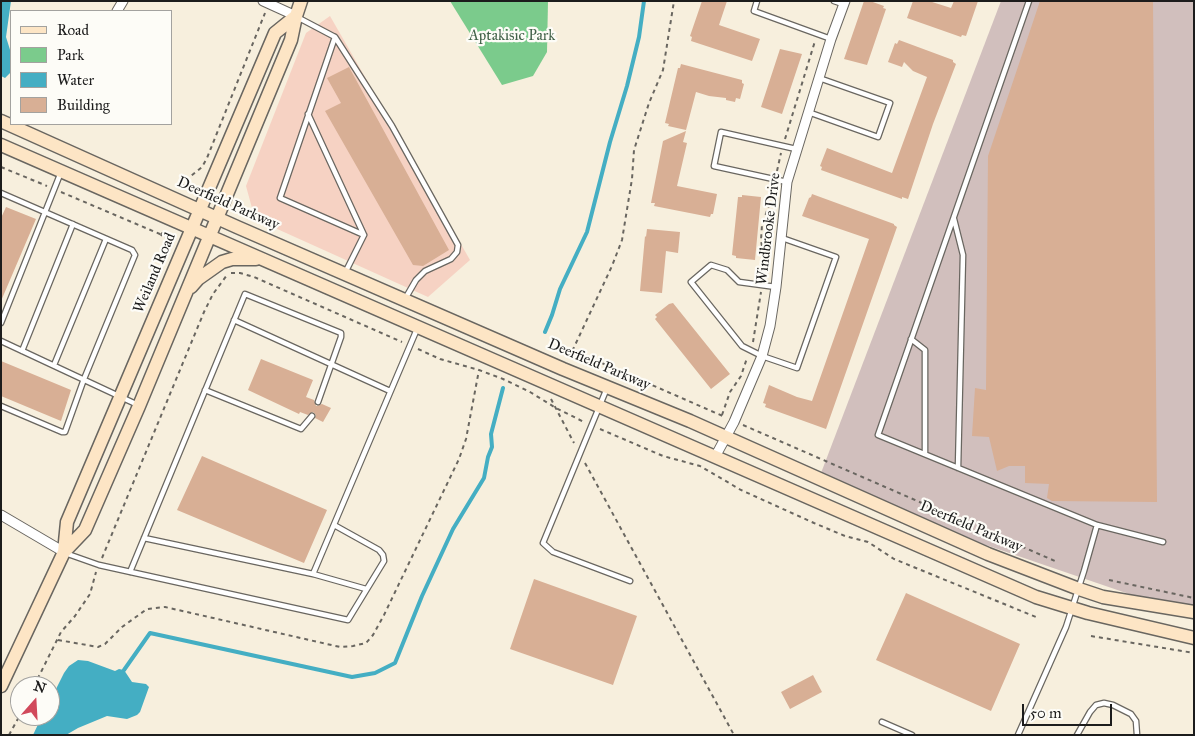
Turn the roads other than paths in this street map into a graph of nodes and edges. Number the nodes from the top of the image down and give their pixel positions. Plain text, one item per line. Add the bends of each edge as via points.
1 (301, 1) edge
2 (757, 1) edge
3 (834, 1) edge
4 (1029, 1) edge
5 (266, 3) edge
6 (844, 3) edge
7 (296, 16) junction
8 (335, 37) junction
9 (831, 39) junction
10 (819, 78) junction
11 (808, 112) junction
12 (308, 114) junction
13 (1, 121) edge
14 (1, 145) edge
15 (796, 149) junction
16 (61, 171) junction
17 (787, 182) junction
18 (1, 193) edge
19 (200, 210) junction
20 (45, 211) junction
21 (954, 217) junction
22 (217, 218) junction
23 (73, 224) junction
24 (192, 228) junction
25 (364, 235) junction
26 (209, 236) junction
27 (781, 238) junction
28 (106, 239) junction
29 (264, 260) junction
30 (345, 273) junction
31 (776, 287) junction
32 (186, 293) junction
33 (404, 299) junction
34 (234, 320) junction
35 (1, 323) edge
36 (418, 328) junction
37 (911, 339) junction
38 (1, 341) edge
39 (22, 351) junction
40 (762, 356) junction
41 (331, 364) junction
42 (54, 365) junction
43 (84, 379) junction
44 (607, 387) junction
45 (205, 390) junction
46 (390, 391) junction
47 (120, 397) junction
48 (318, 402) dead end
49 (1, 406) edge
50 (139, 406) junction
51 (599, 406) junction
52 (312, 416) dead end
53 (726, 437) junction
54 (924, 454) junction
55 (715, 457) junction
56 (958, 468) junction
57 (1, 515) edge
58 (334, 525) junction
59 (1097, 525) junction
60 (144, 538) junction
61 (1163, 542) dead end
62 (64, 552) junction
63 (130, 572) junction
64 (313, 574) junction
65 (630, 581) dead end
66 (366, 589) junction
67 (1079, 589) junction
68 (1072, 609) junction
69 (1194, 612) edge
70 (1194, 638) edge
71 (1, 686) edge
72 (882, 722) dead end
73 (912, 735) edge
74 (1018, 735) edge
75 (1076, 735) edge
76 (1137, 735) edge

1 - 7 main road, Weiland Road
2 - 9 lane via 754,11
3 - 6 lane
4 - 21 lane
5 - 7 street
6 - 9 street, Windbrooke Drive
7 - 8 lane
7 - 19 main road, Weiland Road via 275,33
7 - 22 main road, Weiland Road via 291,40
8 - 12 lane
8 - 33 lane via 392,126 458,245 451,259 426,271 416,280
9 - 10 street, Windbrooke Drive
10 - 11 street, Windbrooke Drive
10 - 11 lane via 890,103 878,137
11 - 15 street, Windbrooke Drive
12 - 25 lane
12 - 25 lane via 280,198
13 - 19 main road, Deerfield Parkway
14 - 16 main road
15 - 17 street, Windbrooke Drive
15 - 17 lane via 721,132 714,166
16 - 20 lane
16 - 24 main road
17 - 27 street, Windbrooke Drive
18 - 20 lane
19 - 22 main road, Deerfield Parkway
19 - 24 main road, Weiland Road
20 - 23 lane
20 - 35 lane
21 - 37 lane
21 - 56 lane via 963,256
22 - 26 main road, Weiland Road
22 - 30 main road, Deerfield Parkway
23 - 28 lane
23 - 39 lane
24 - 26 main road
24 - 47 main road, Weiland Road
25 - 30 lane
26 - 29 main road
26 - 32 main road, Weiland Road
27 - 31 street, Windbrooke Drive
27 - 40 lane via 836,257 797,368
28 - 42 lane
28 - 43 lane via 132,250 135,255
29 - 32 main road via 232,259 222,262 198,279
29 - 36 main road
30 - 33 main road, Deerfield Parkway
31 - 40 street, Windbrooke Drive
31 - 40 lane via 739,282 727,270 710,265 691,282 742,346
32 - 50 main road, Weiland Road
33 - 44 main road, Deerfield Parkway
34 - 41 lane
34 - 41 lane via 245,294 338,331 341,337
34 - 45 lane
36 - 46 lane
36 - 51 main road
37 - 54 lane via 925,350
37 - 54 lane via 878,435
38 - 39 lane
39 - 42 lane
40 - 53 street, Windbrooke Drive
41 - 46 lane
41 - 48 lane
42 - 43 lane
43 - 47 lane
43 - 49 lane via 65,432
44 - 51 lane
44 - 53 main road, Deerfield Parkway
45 - 52 lane via 301,429
45 - 60 lane
46 - 58 lane
47 - 50 lane
47 - 62 main road, Weiland Road via 67,522
50 - 62 main road, Weiland Road via 85,530
51 - 55 main road
51 - 65 lane via 543,542 553,552
53 - 55 street, Windbrooke Drive
53 - 67 main road, Deerfield Parkway via 988,554
54 - 56 lane
55 - 68 main road via 977,572
56 - 59 lane
57 - 62 street
58 - 64 lane
58 - 66 lane via 383,555 384,561
59 - 61 lane
59 - 67 lane
60 - 63 lane
60 - 64 lane
62 - 63 lane
62 - 71 main road, Weiland Road
63 - 66 lane via 348,620
64 - 66 lane
67 - 68 lane
67 - 69 main road, Deerfield Parkway via 1110,598
68 - 70 main road
68 - 74 lane
72 - 73 lane
75 - 76 lane via 1090,712 1104,703 1130,714 1136,721

